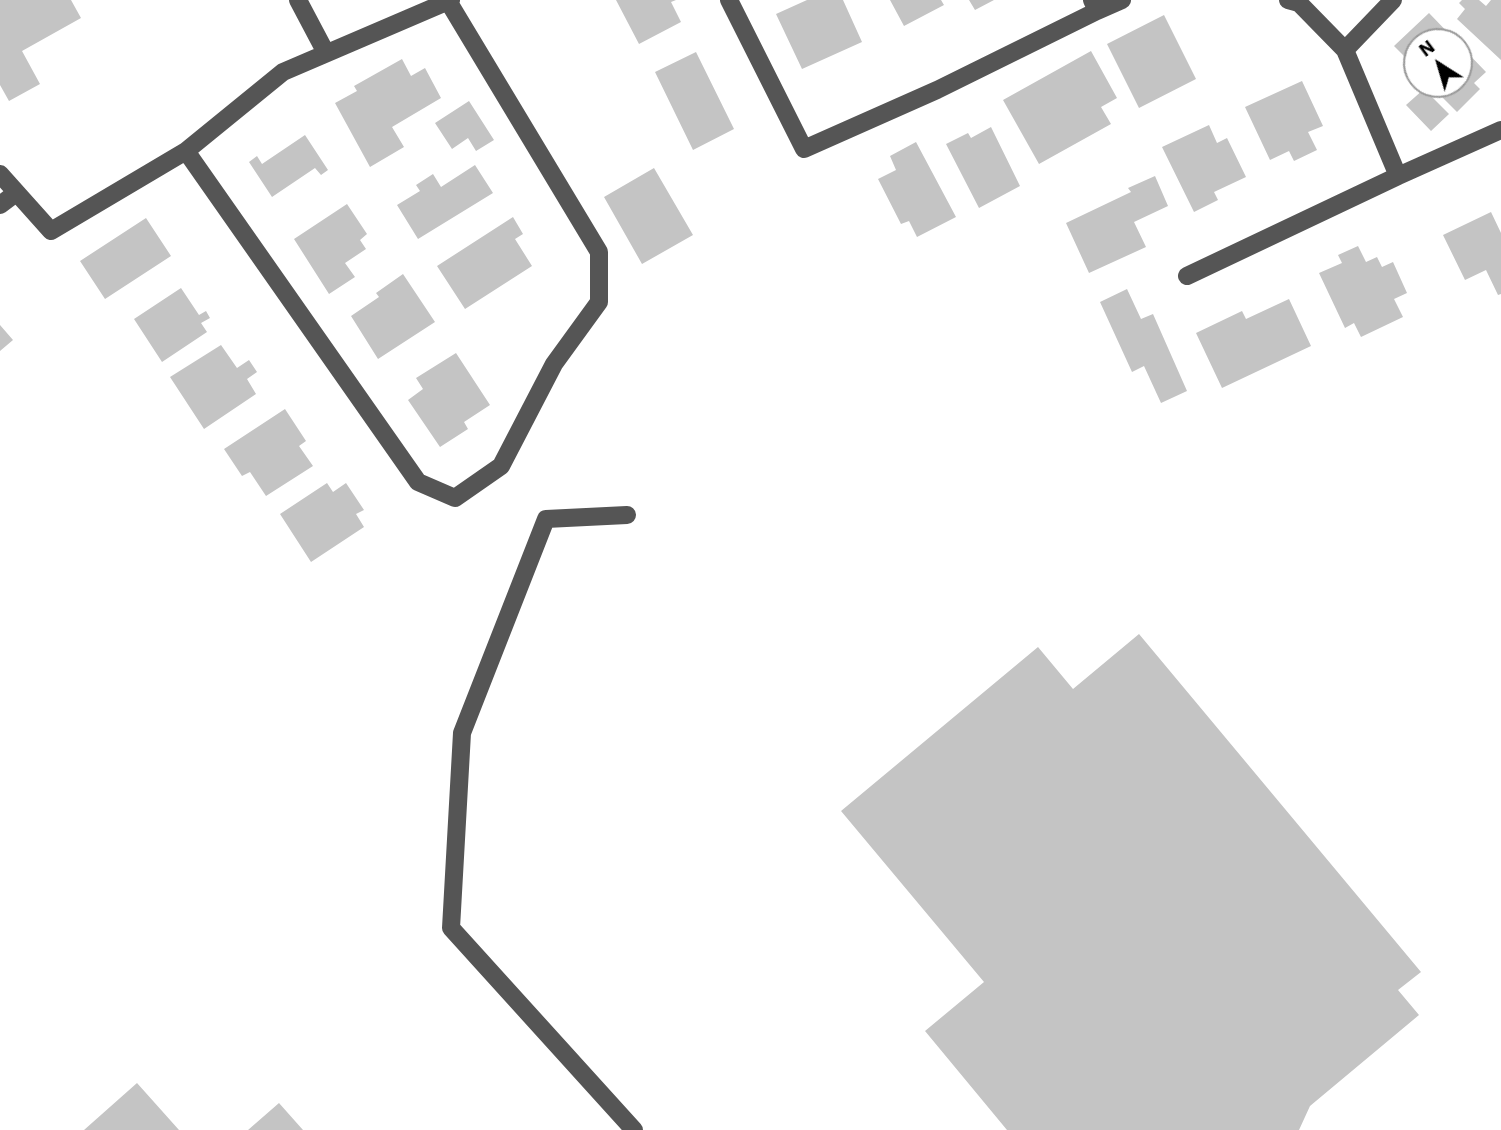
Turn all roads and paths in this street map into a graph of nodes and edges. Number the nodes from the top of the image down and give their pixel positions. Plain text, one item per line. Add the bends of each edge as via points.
1 (298, 0) edge
2 (729, 0) edge
3 (1122, 0) edge
4 (1288, 0) edge
5 (1393, 0) edge
6 (450, 1) edge
7 (1095, 5) edge
8 (1345, 50) junction
9 (326, 53) junction
10 (1501, 130) edge
11 (186, 151) junction
12 (0, 174) edge
13 (1398, 176) junction
14 (16, 192) junction
15 (0, 205) edge
16 (1187, 276) dead end
17 (627, 515) dead end
18 (635, 1130) edge

1 - 9 street
2 - 7 street via 804,149 937,90
3 - 7 street
4 - 8 street via 1299,4
5 - 8 street
6 - 9 street
6 - 11 street via 598,252 599,302 554,364 501,466 455,498 418,482
8 - 13 street
9 - 11 street via 283,72
10 - 13 street
11 - 14 street via 51,231
12 - 14 street
13 - 16 street
14 - 15 street
17 - 18 street via 546,519 462,733 451,928

